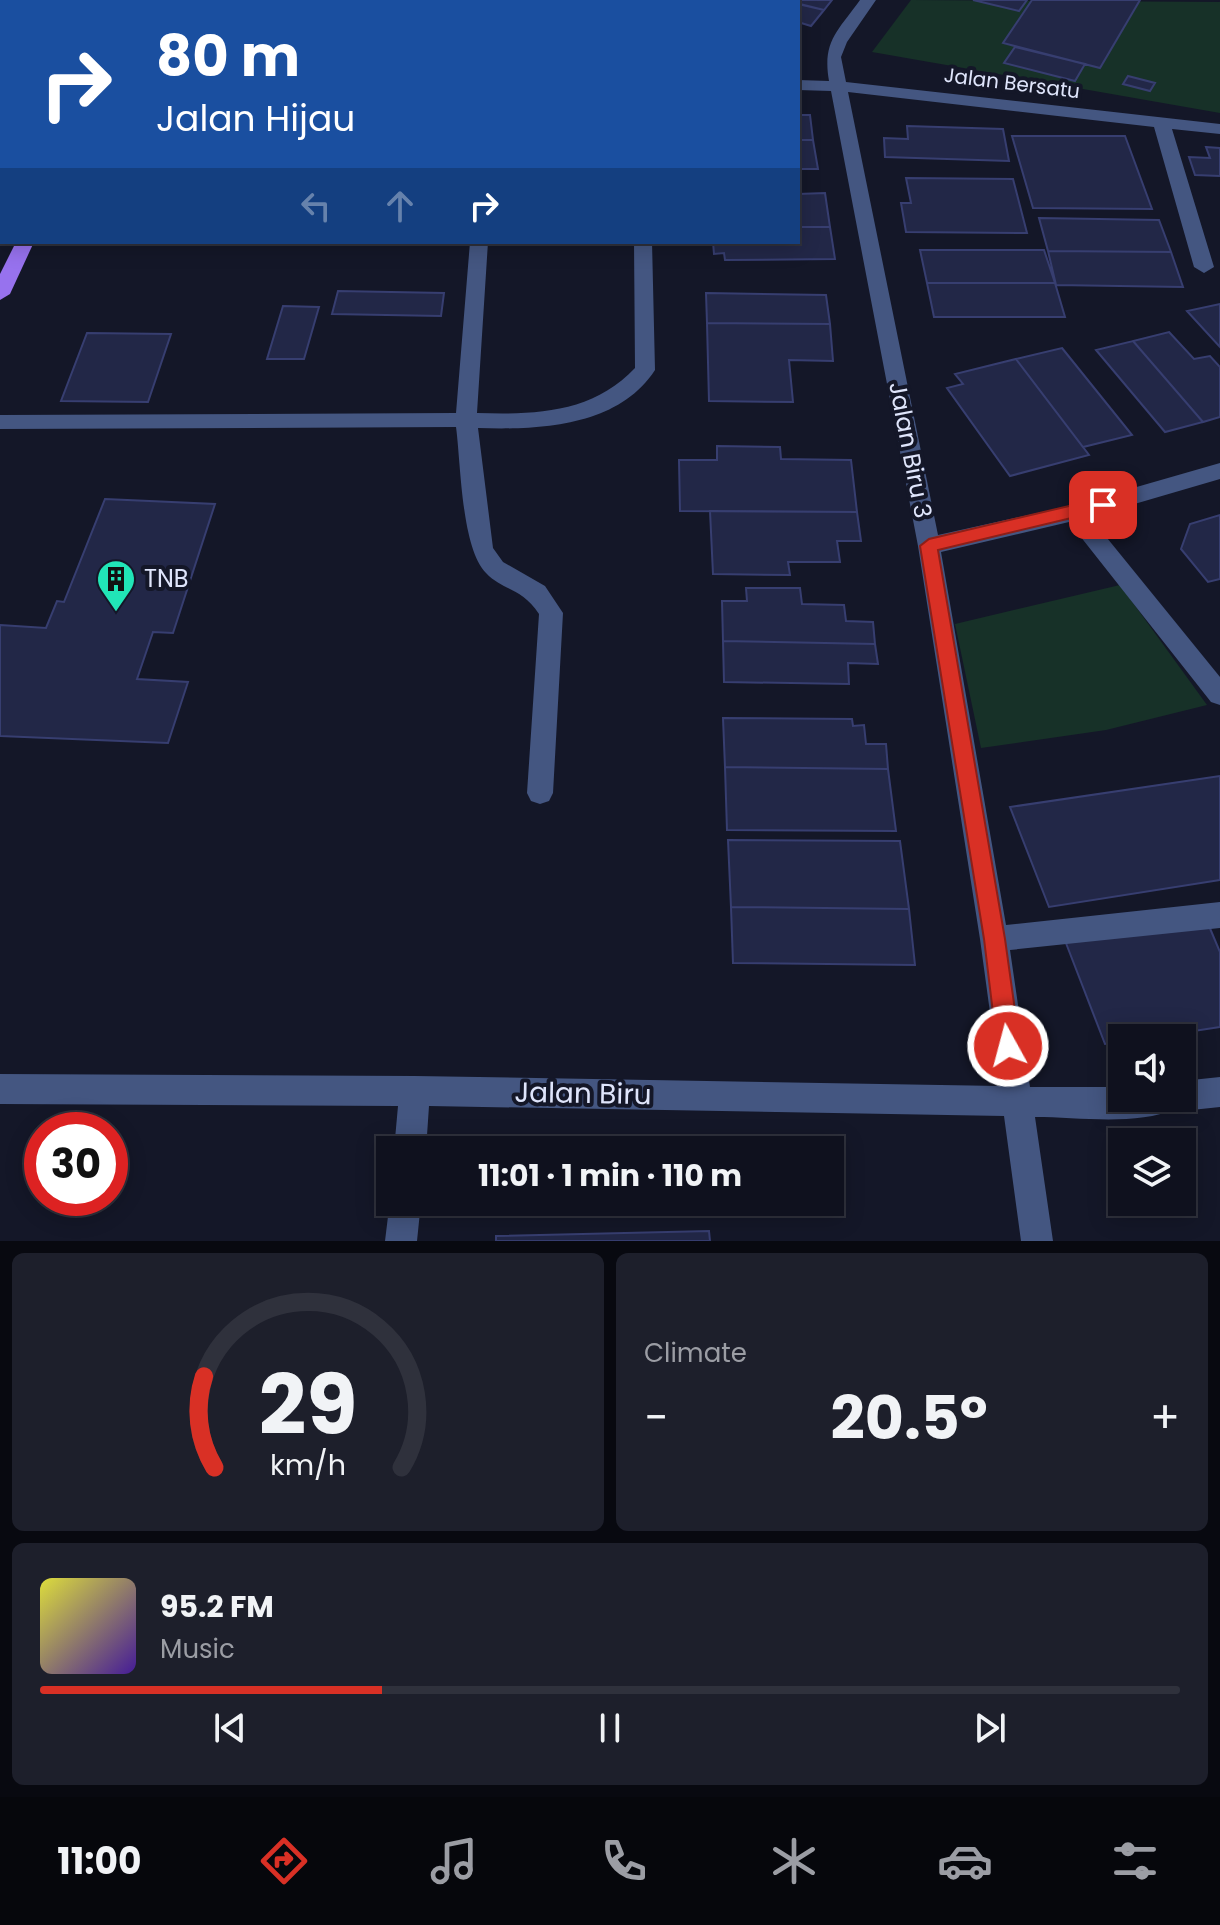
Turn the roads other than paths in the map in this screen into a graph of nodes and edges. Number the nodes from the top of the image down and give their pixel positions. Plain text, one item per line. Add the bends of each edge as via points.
1 (868, 0) edge
2 (800, 85) edge
3 (839, 86) junction
4 (1162, 123) junction
5 (1220, 129) edge
6 (24, 244) edge
7 (479, 244) edge
8 (643, 244) edge
9 (1204, 267) dead end
10 (0, 294) edge
11 (466, 420) junction
12 (0, 422) edge
13 (1220, 471) edge
14 (1074, 513) junction
15 (929, 546) junction
16 (1220, 695) edge
17 (540, 793) dead end
18 (1220, 915) edge
19 (994, 939) junction
20 (0, 1089) edge
21 (415, 1091) junction
22 (1220, 1092) edge
23 (1196, 1095) edge
24 (1015, 1100) junction
25 (1108, 1103) edge
26 (411, 1136) edge
27 (404, 1216) edge
28 (401, 1241) edge
29 (1037, 1241) edge

1 - 3 street, Jalan Biru 3 via 833,57
2 - 3 street, Jalan Bersatu
3 - 4 street, Jalan Bersatu
3 - 15 street, Jalan Biru 3
4 - 5 street, Jalan Bersatu
4 - 9 street
6 - 10 main road
7 - 11 street
8 - 11 street via 645,370 619,396 534,423
11 - 12 street
11 - 17 street via 482,549 495,568 537,592 551,613
13 - 14 street
14 - 15 street
14 - 16 street
15 - 19 street, Jalan Biru 3
18 - 19 street
19 - 24 street, Jalan Biru 3
20 - 21 street, Jalan Biru
21 - 24 street, Jalan Biru
21 - 26 street
22 - 23 street
24 - 25 street, Jalan Biru
24 - 29 street, Jalan Biru 3
27 - 28 street

